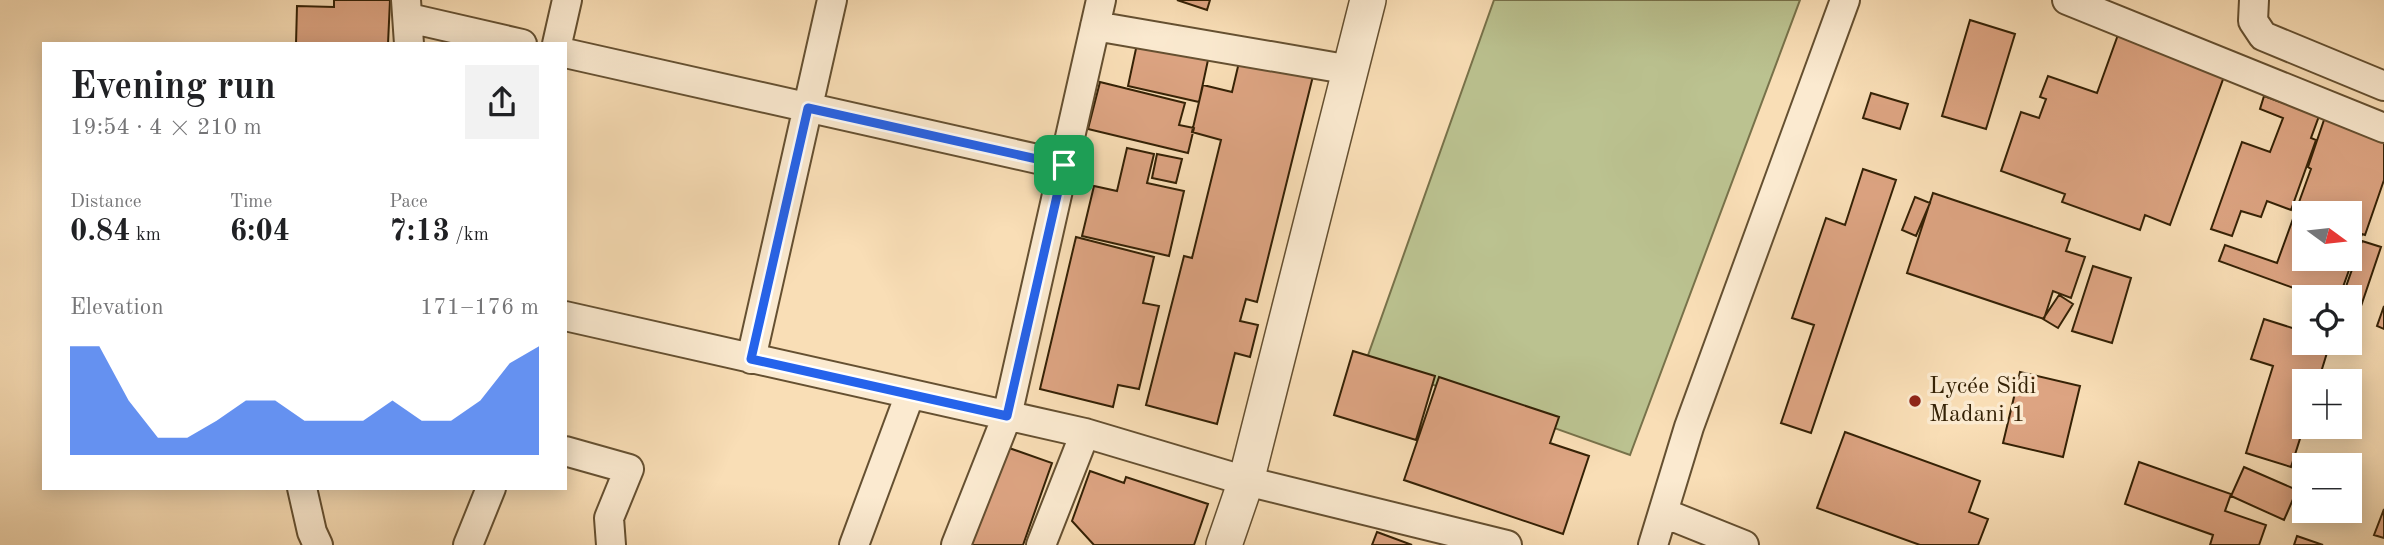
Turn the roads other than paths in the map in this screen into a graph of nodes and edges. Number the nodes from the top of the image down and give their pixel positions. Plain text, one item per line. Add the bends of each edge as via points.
1 (567, 0) edge
2 (832, 0) edge
3 (1368, 0) edge
4 (1845, 0) edge
5 (2067, 0) edge
6 (2253, 0) edge
7 (1098, 13) edge
8 (408, 21) edge
9 (512, 42) edge
10 (557, 42) edge
11 (567, 53) edge
12 (1351, 70) junction
13 (2384, 86) edge
14 (808, 108) junction
15 (2384, 128) edge
16 (1064, 165) junction
17 (567, 316) edge
18 (751, 359) junction
19 (911, 394) junction
20 (1007, 416) junction
21 (1085, 433) junction
22 (567, 452) edge
23 (1246, 481) junction
24 (302, 490) edge
25 (490, 490) edge
26 (1664, 513) junction
27 (318, 545) edge
28 (468, 545) edge
29 (611, 545) edge
30 (854, 545) edge
31 (956, 545) edge
32 (1041, 545) edge
33 (1226, 545) edge
34 (1507, 545) edge
35 (1653, 545) edge
36 (1744, 545) edge

1 - 10 street
2 - 14 street
3 - 12 street
4 - 26 street via 1689,427
5 - 15 street
6 - 13 street via 2253,21 2263,36
7 - 12 street
7 - 16 street
8 - 9 street
11 - 14 street
12 - 23 street
14 - 16 street
14 - 18 street
16 - 20 street
17 - 18 street
18 - 19 street
19 - 20 street
19 - 30 street
20 - 21 street
20 - 31 street
21 - 23 street
21 - 32 street
22 - 29 street via 629,469 610,518
23 - 33 street
23 - 34 street
24 - 27 street
25 - 28 street
26 - 35 street
26 - 36 street

